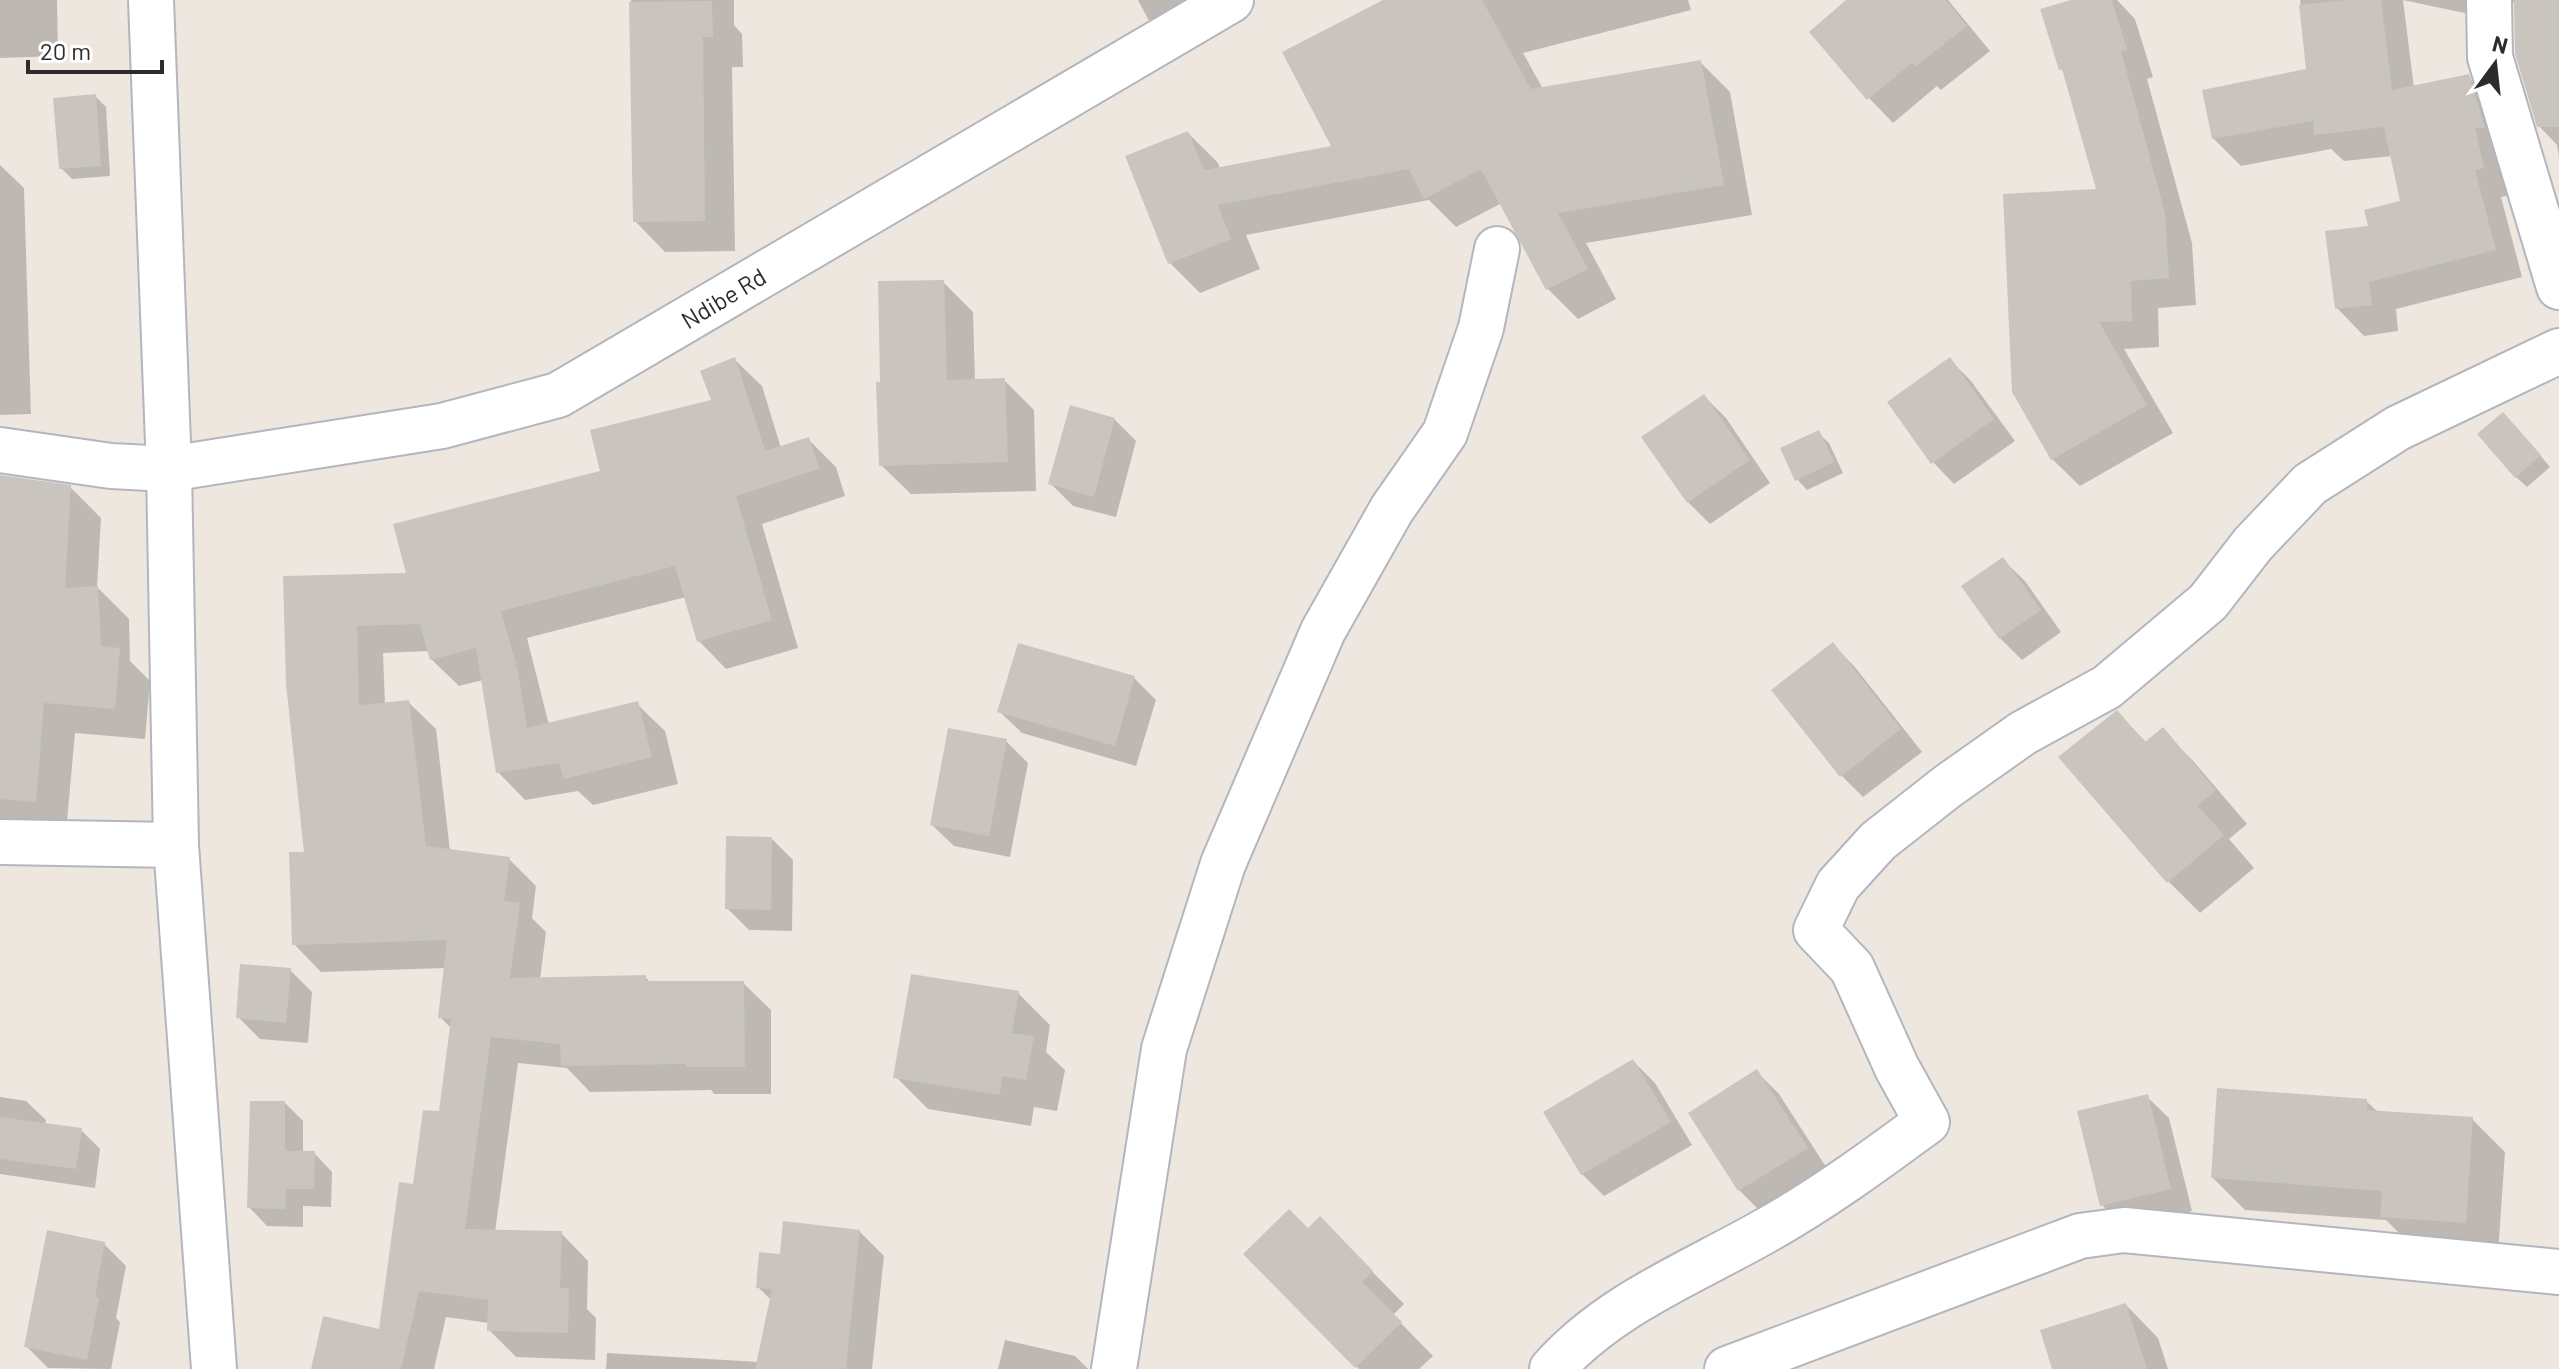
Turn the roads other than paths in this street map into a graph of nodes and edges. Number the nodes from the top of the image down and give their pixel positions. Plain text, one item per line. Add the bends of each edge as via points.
1 (151, 0) edge
2 (1231, 0) edge
3 (2489, 0) edge
4 (1497, 249) dead end
5 (2559, 287) edge
6 (2559, 351) edge
7 (0, 450) edge
8 (169, 469) junction
9 (0, 842) edge
10 (176, 845) junction
11 (2559, 1272) edge
12 (214, 1369) edge
13 (1114, 1369) edge
14 (1552, 1369) edge
15 (1727, 1369) edge

1 - 8 street
2 - 8 street, Ndibe Rd via 558,395 442,426
3 - 5 street via 2490,57
4 - 13 street via 1481,328 1445,433 1392,509 1323,631 1223,864 1164,1049
6 - 14 street via 2398,428 2310,484 2208,602 2107,687 2023,733 1878,841 1838,885 1816,930 1852,968 1927,1122 1849,1180 1630,1303
7 - 8 street, Ndibe Rd
8 - 10 street
9 - 10 street
10 - 12 street
11 - 15 street via 2124,1230 2080,1236

